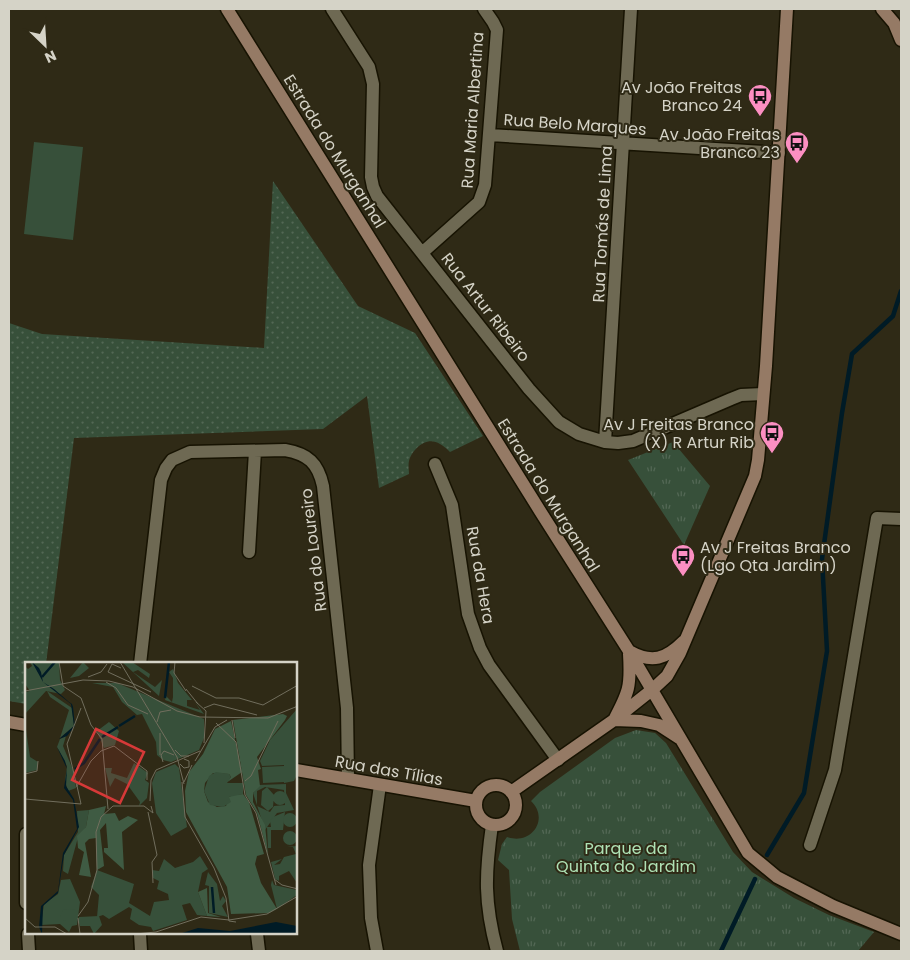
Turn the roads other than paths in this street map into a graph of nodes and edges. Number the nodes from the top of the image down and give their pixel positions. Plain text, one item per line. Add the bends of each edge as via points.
1 (227, 9) edge
2 (332, 9) edge
3 (484, 9) edge
4 (631, 9) edge
5 (787, 9) edge
6 (882, 9) edge
7 (901, 40) edge
8 (490, 135) junction
9 (623, 144) junction
10 (778, 153) junction
11 (423, 252) junction
12 (763, 394) junction
13 (605, 442) junction
14 (255, 451) junction
15 (434, 464) dead end
16 (901, 519) edge
17 (248, 552) dead end
18 (685, 640) junction
19 (629, 651) junction
20 (140, 662) edge
21 (653, 690) junction
22 (614, 720) junction
23 (9, 722) edge
24 (25, 725) edge
25 (680, 738) junction
26 (558, 760) junction
27 (298, 770) edge
28 (348, 779) junction
29 (380, 785) junction
30 (511, 792) junction
31 (476, 801) junction
32 (492, 825) junction
33 (810, 845) dead end
34 (901, 934) edge
35 (28, 935) edge
36 (140, 935) edge
37 (257, 935) edge
38 (29, 951) edge
39 (141, 951) edge
40 (259, 951) edge
41 (377, 951) edge
42 (496, 951) edge

1 - 19 street, Estrada do Murganhal
2 - 11 street, Rua Artur Ribeiro via 372,75 370,160 373,187
3 - 8 street, Rua Maria Albertina via 497,30
4 - 9 street, Rua Tomás de Lima
5 - 10 street
6 - 7 street via 894,23
8 - 9 street, Rua Belo Marques
8 - 11 street, Rua Maria Albertina via 485,185 479,202
9 - 10 street, Rua Belo Marques
9 - 13 street, Rua Tomás de Lima
10 - 12 street
11 - 13 street, Rua Artur Ribeiro via 530,389 560,422 579,434
12 - 13 street, Rua Artur Ribeiro via 731,399 634,441
12 - 18 street via 755,476
14 - 17 street
14 - 20 street, Rua do Loureiro via 190,452 172,460 166,468 160,489
14 - 28 street, Rua do Loureiro via 298,452 316,466 320,475 347,708
15 - 26 street, Rua da Hera via 452,505 468,614 480,648 489,666
16 - 33 street via 877,518 835,770
18 - 19 street via 666,655 655,658 641,658
18 - 21 street via 674,666
19 - 21 street, Estrada do Murganhal
19 - 22 street via 631,676 627,696
21 - 22 street
21 - 25 street, Estrada do Murganhal
22 - 25 street via 659,725
22 - 26 street
23 - 24 street
25 - 34 street, Estrada do Murganhal via 748,853 777,877 833,906
26 - 30 street
27 - 28 street, Rua das Tílias
28 - 29 street, Rua das Tílias
29 - 31 street, Rua das Tílias
29 - 41 street via 369,865 371,918
30 - 31 street via 500,786 488,787
30 - 32 street via 516,803 513,815 504,823
31 - 32 street via 478,813
32 - 42 street via 485,888
35 - 38 street
36 - 39 street
37 - 40 street

